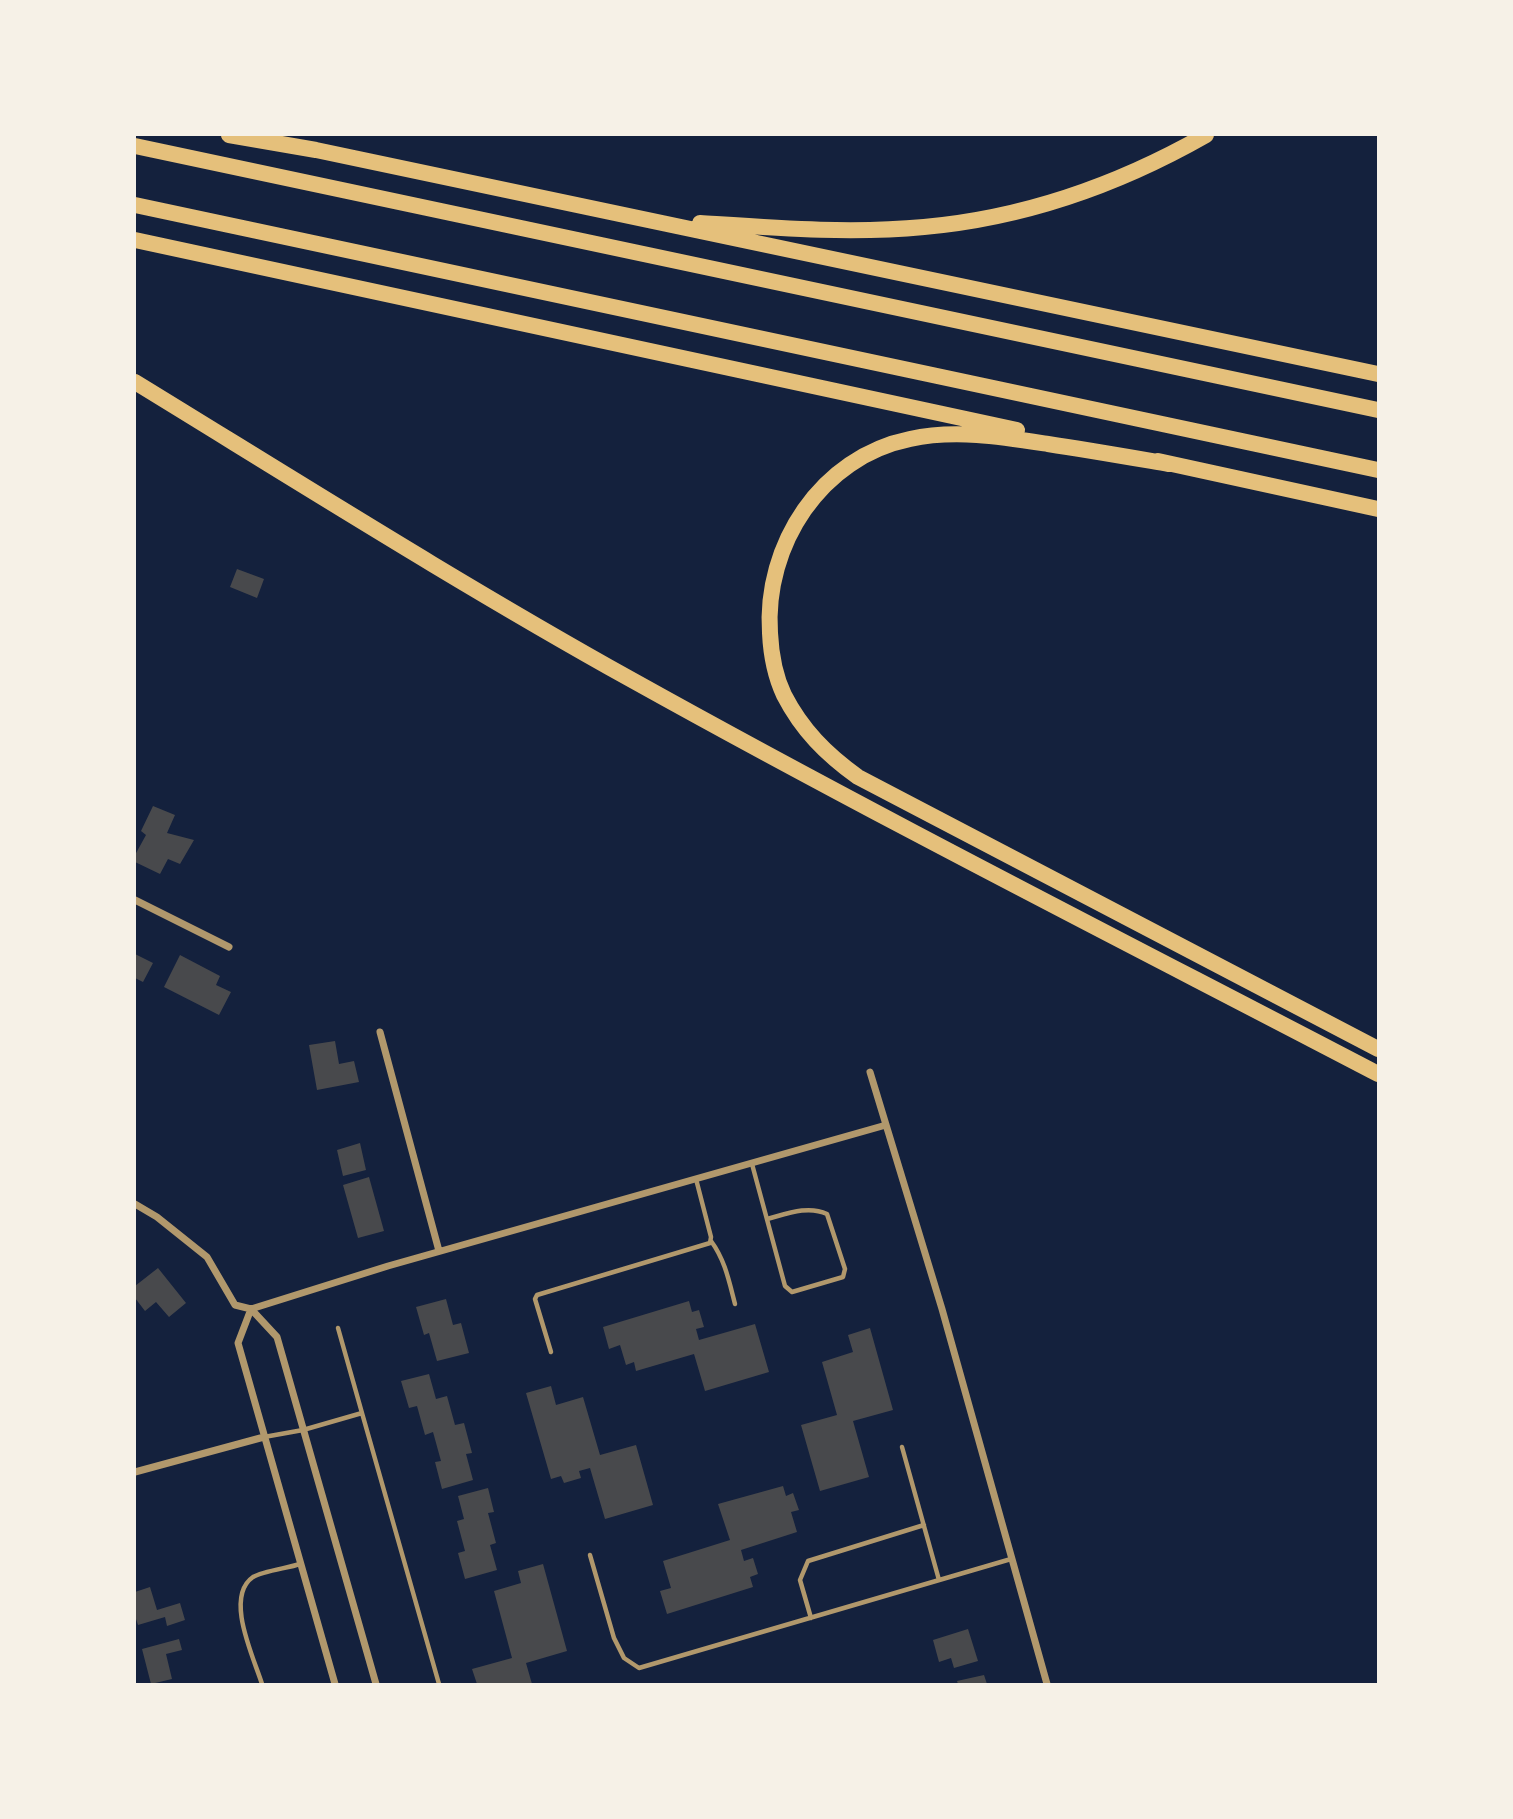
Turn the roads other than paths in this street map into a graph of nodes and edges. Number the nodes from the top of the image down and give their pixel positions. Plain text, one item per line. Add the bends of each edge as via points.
1 (229, 135) edge
2 (1206, 135) edge
3 (135, 146) edge
4 (135, 205) edge
5 (642, 219) junction
6 (135, 240) edge
7 (1378, 374) edge
8 (135, 382) edge
9 (1378, 411) edge
10 (1168, 464) junction
11 (1378, 470) edge
12 (1378, 509) edge
13 (135, 900) edge
14 (229, 947) dead end
15 (380, 1032) dead end
16 (1378, 1049) edge
17 (870, 1072) dead end
18 (1378, 1074) edge
19 (886, 1125) junction
20 (752, 1163) junction
21 (696, 1179) junction
22 (135, 1204) edge
23 (767, 1219) junction
24 (711, 1241) junction
25 (439, 1251) junction
26 (735, 1304) dead end
27 (251, 1309) junction
28 (338, 1328) dead end
29 (551, 1352) dead end
30 (362, 1413) junction
31 (303, 1430) junction
32 (264, 1437) junction
33 (902, 1447) dead end
34 (135, 1472) edge
35 (924, 1525) junction
36 (590, 1555) dead end
37 (1012, 1559) junction
38 (301, 1564) junction
39 (939, 1580) junction
40 (811, 1618) junction
41 (262, 1684) edge
42 (335, 1684) edge
43 (376, 1684) edge
44 (439, 1684) edge
45 (1047, 1684) edge

1 - 5 highway
2 - 5 highway via 1154,163 1068,197 968,221 846,231
3 - 9 highway
4 - 11 highway
5 - 7 highway
6 - 10 highway
8 - 18 highway via 628,678
10 - 12 highway
10 - 16 highway via 1016,439 946,434 911,438 854,462 811,499 783,549 768,611 780,684 806,731 858,777
13 - 14 street
15 - 25 street
17 - 19 street
19 - 20 street
19 - 37 street
20 - 21 street
20 - 23 lane
21 - 24 lane
21 - 25 street
22 - 27 street via 207,1257 235,1305
23 - 23 lane via 785,1286 792,1292 843,1277 845,1269 827,1213 802,1210
24 - 26 lane via 723,1260
24 - 29 lane via 537,1295
25 - 27 street
27 - 31 street via 277,1338
27 - 32 street via 238,1343
28 - 30 lane
30 - 31 lane
30 - 44 lane
31 - 32 lane
31 - 43 street
32 - 34 street
32 - 38 street
33 - 35 lane
35 - 39 lane
35 - 40 lane via 808,1561 800,1580
36 - 40 lane via 614,1638 624,1658 639,1668
37 - 39 lane
37 - 45 street
38 - 41 lane via 254,1576 242,1589 239,1610
38 - 42 street
39 - 40 lane

